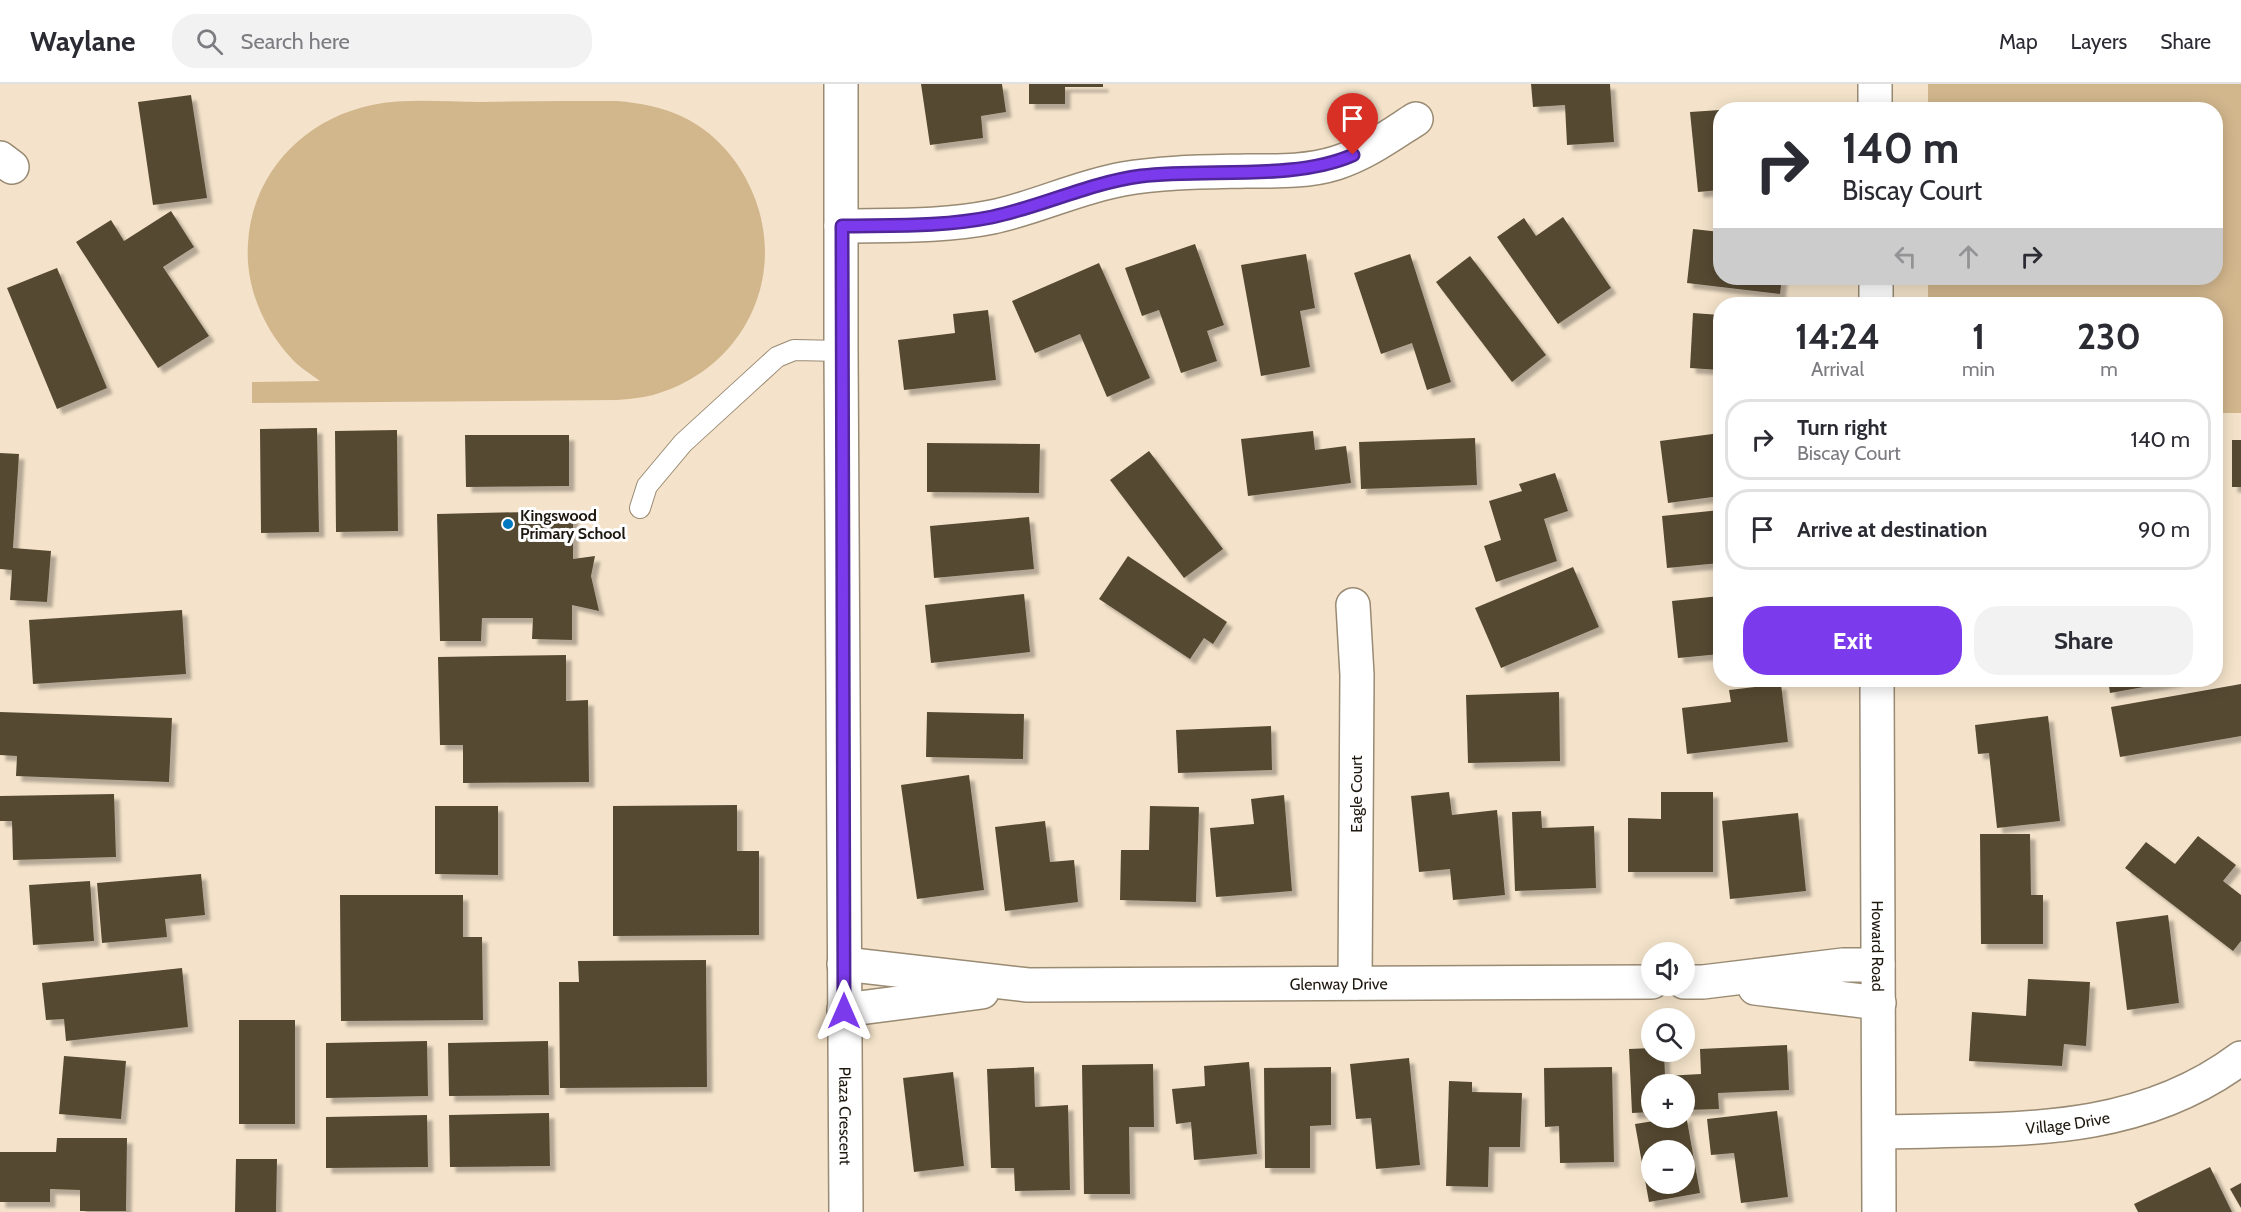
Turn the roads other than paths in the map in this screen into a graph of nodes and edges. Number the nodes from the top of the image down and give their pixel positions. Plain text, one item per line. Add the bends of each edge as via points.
1 (841, 84) edge
2 (1875, 84) edge
3 (1875, 102) edge
4 (1416, 120) dead end
5 (842, 226) junction
6 (841, 351) junction
7 (640, 508) dead end
8 (1353, 605) dead end
9 (1877, 687) edge
10 (844, 964) junction
11 (1878, 965) junction
12 (1641, 982) edge
13 (1695, 982) edge
14 (1695, 982) edge
15 (1355, 983) junction
16 (1028, 985) junction
17 (1879, 1003) junction
18 (844, 1011) junction
19 (2241, 1058) edge
20 (1880, 1131) junction
21 (846, 1212) edge
22 (1880, 1212) edge

1 - 5 street, Plaza Crescent
2 - 3 street
4 - 5 street via 1371,148 1336,163 1306,169 1178,172 1099,184 989,218
5 - 6 street, Plaza Crescent
6 - 7 lane via 795,350 777,357 683,443 647,486
6 - 10 street, Plaza Crescent
8 - 15 street, Eagle Court via 1357,675
9 - 11 street, Howard Road
10 - 16 street, Glenway Drive
10 - 18 street, Plaza Crescent
11 - 13 street via 1843,965
11 - 17 street, Howard Road
12 - 15 street, Glenway Drive
14 - 17 street
15 - 16 street, Glenway Drive
16 - 18 street, Glenway Drive
17 - 20 street, Howard Road
18 - 21 street, Plaza Crescent
19 - 20 street, Village Drive via 2191,1088 2117,1116 2022,1129
20 - 22 street, Howard Road

